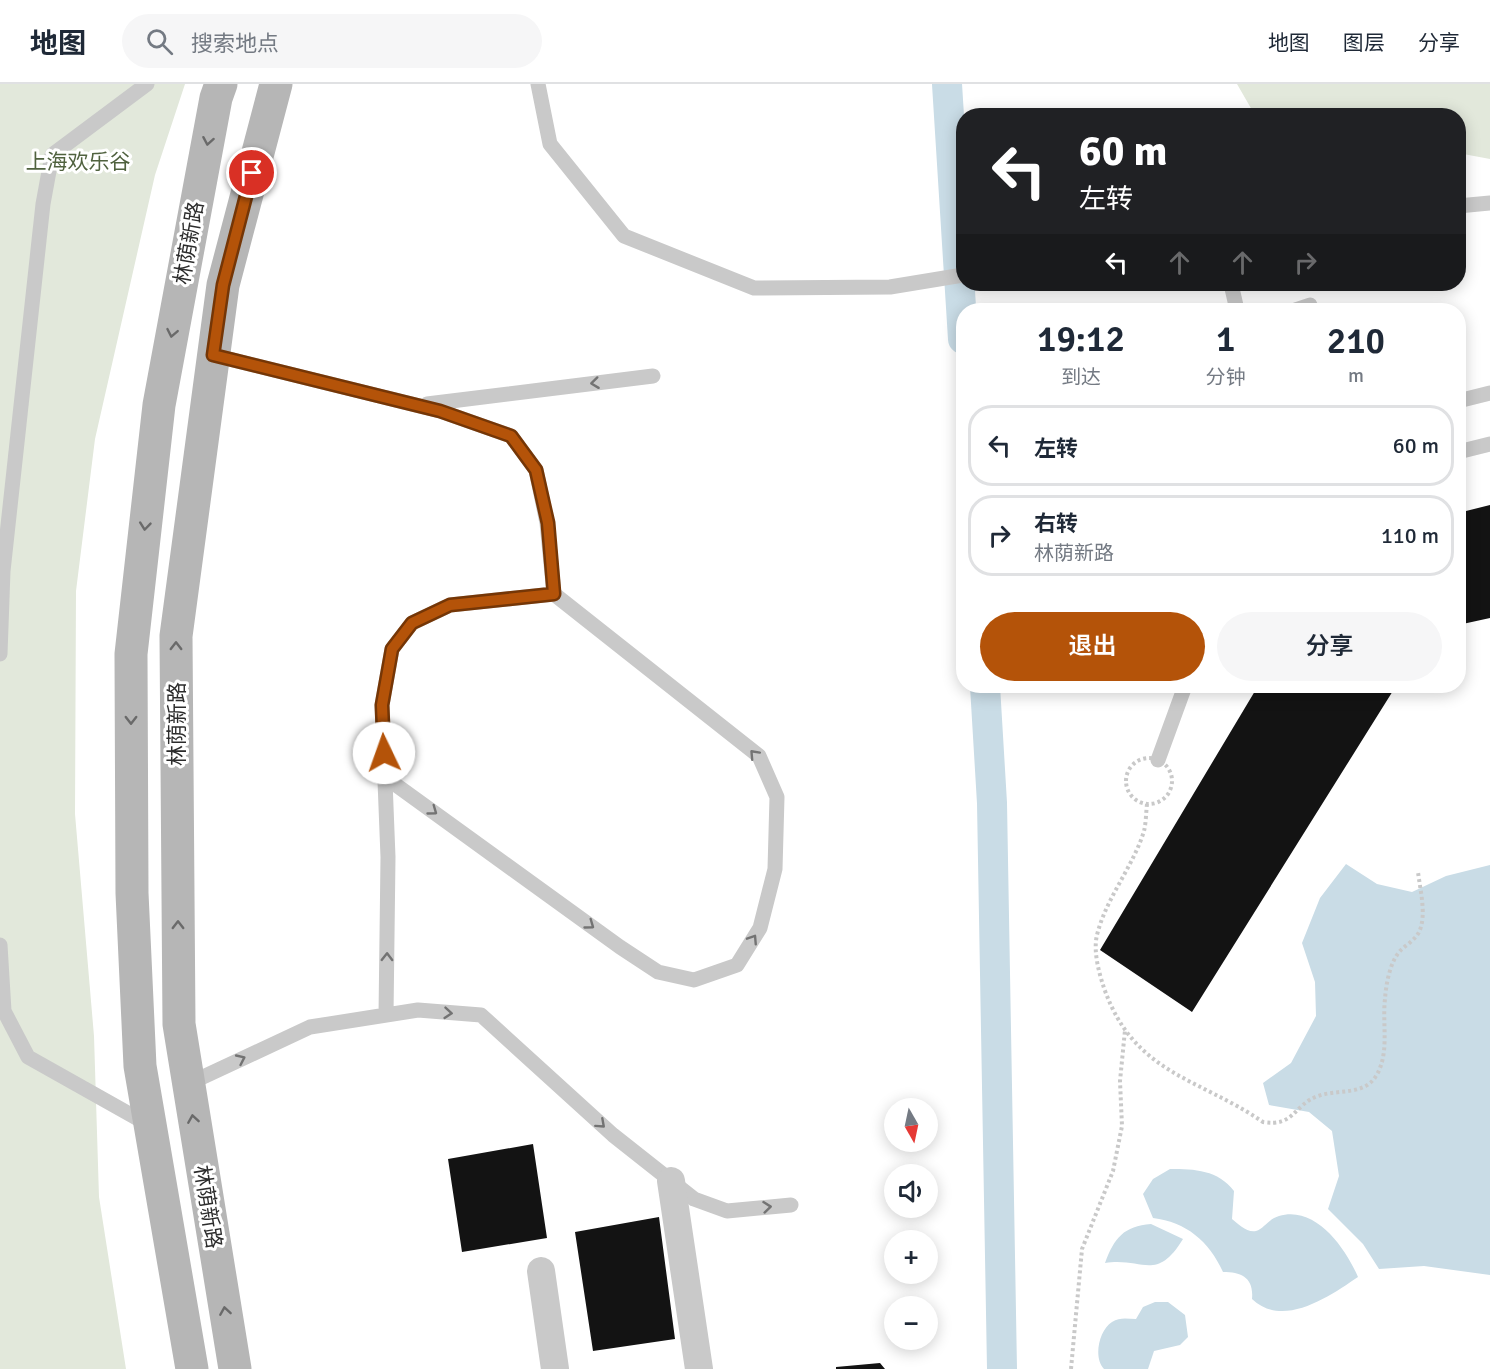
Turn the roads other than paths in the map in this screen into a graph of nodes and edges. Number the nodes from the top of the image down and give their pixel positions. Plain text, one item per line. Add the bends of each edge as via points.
1 (147, 84) edge
2 (220, 84) edge
3 (276, 84) edge
4 (538, 84) edge
5 (1490, 203) edge
6 (1466, 205) edge
7 (956, 276) edge
8 (213, 355) junction
9 (653, 376) dead end
10 (1490, 393) edge
11 (1466, 399) edge
12 (417, 406) junction
13 (1490, 444) edge
14 (1466, 450) edge
15 (554, 594) junction
16 (0, 654) edge
17 (1182, 693) edge
18 (1158, 760) dead end
19 (385, 777) junction
20 (0, 945) edge
21 (386, 1015) junction
22 (188, 1084) junction
23 (149, 1125) junction
24 (671, 1181) junction
25 (792, 1205) dead end
26 (541, 1271) dead end
27 (192, 1369) edge
28 (235, 1369) edge
29 (555, 1369) edge
30 (699, 1369) edge

1 - 16 lane via 52,155 43,204 3,571
2 -> 23 main road, 林荫新路 via 159,405 131,654 132,893 140,1066
3 - 8 main road, 林荫新路 via 223,285
4 - 7 lane via 550,144 624,236 754,288 890,287
5 - 6 lane
8 - 12 lane
22 -> 8 main road, 林荫新路 via 179,1024 176,636
9 -> 12 lane
10 - 11 lane
12 - 15 lane via 511,436 536,470 548,523
13 - 14 lane
15 - 19 lane via 450,605 412,623 392,649 382,705
19 -> 15 lane via 658,972 694,980 736,964 760,928 775,869 777,797 759,756
17 - 18 lane
21 -> 19 lane
20 - 23 lane via 4,1011 28,1056
22 -> 21 lane via 310,1027
21 -> 24 lane via 418,1010 481,1015
28 -> 22 main road, 林荫新路
23 - 27 main road, 林荫新路
24 -> 25 lane via 694,1199 727,1211
24 - 30 street
26 - 29 street

